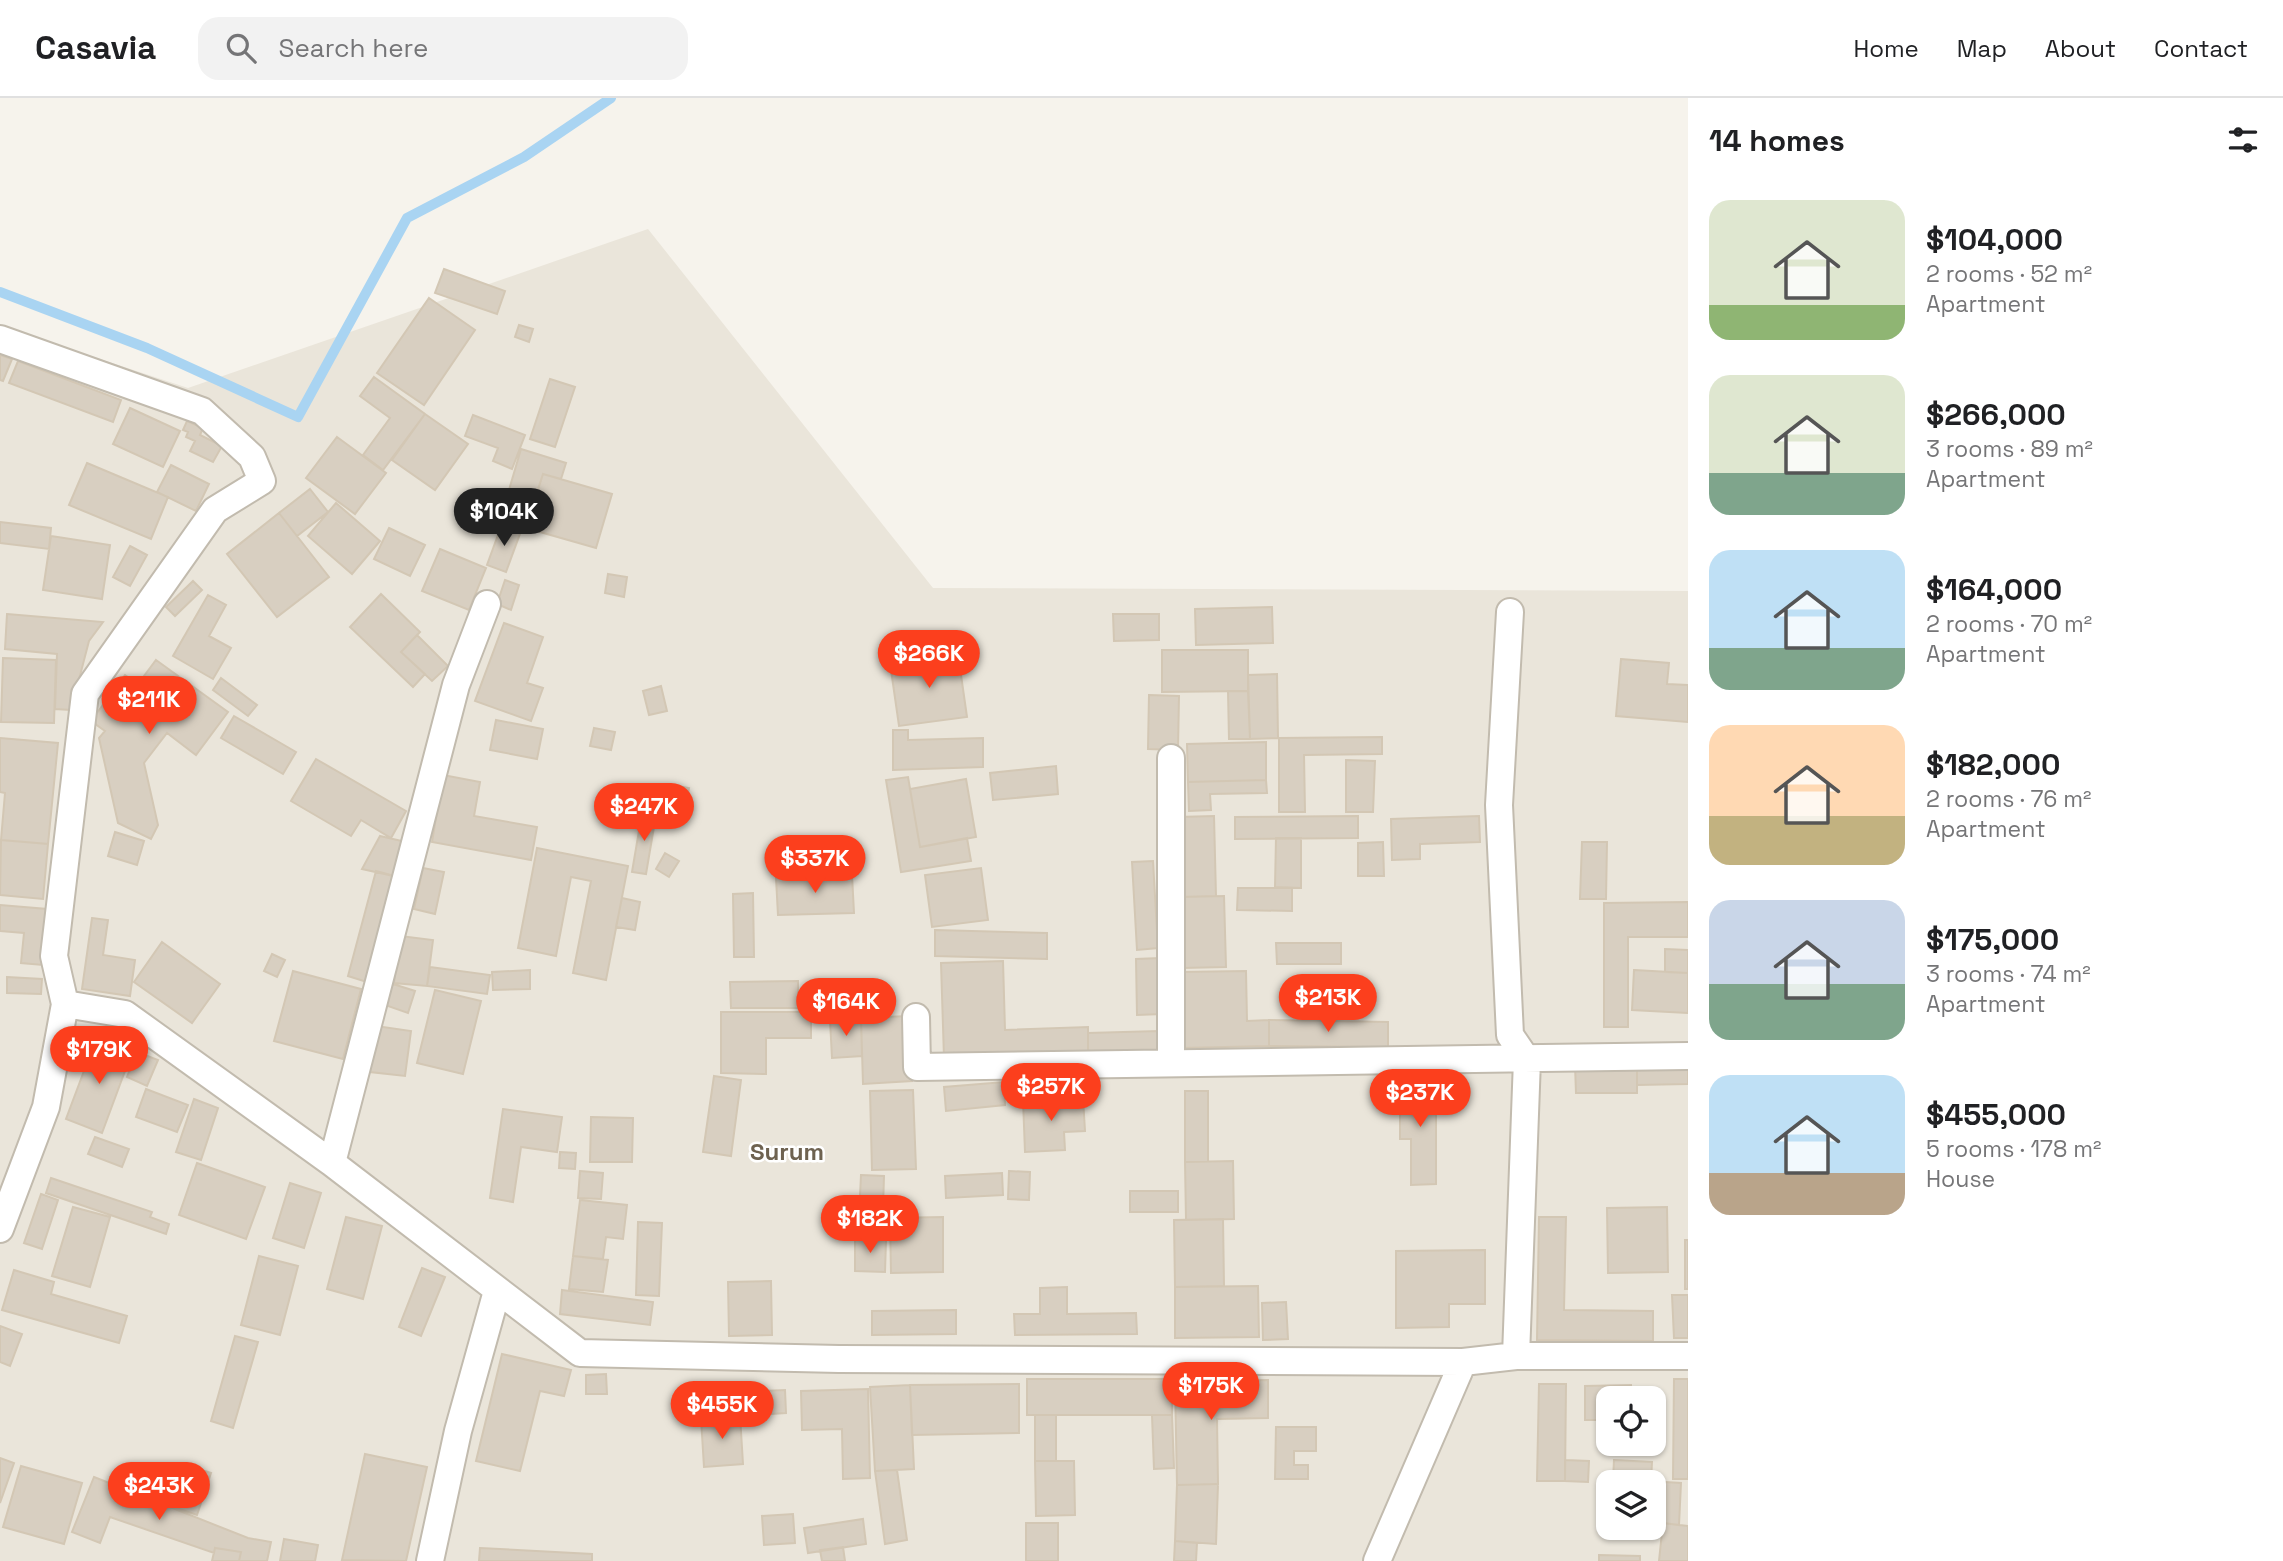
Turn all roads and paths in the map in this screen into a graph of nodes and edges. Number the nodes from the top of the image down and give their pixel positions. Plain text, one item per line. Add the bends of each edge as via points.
1 (0, 339) edge
2 (487, 604) dead end
3 (1510, 612) dead end
4 (1171, 758) dead end
5 (65, 1004) junction
6 (916, 1017) dead end
7 (1688, 1056) edge
8 (1527, 1060) junction
9 (1171, 1063) junction
10 (332, 1163) junction
11 (0, 1229) edge
12 (497, 1291) junction
13 (1516, 1356) junction
14 (1688, 1356) edge
15 (1463, 1362) junction
16 (430, 1561) edge
17 (1377, 1561) edge

1 - 5 street via 202,411 252,457 262,481 215,510 85,694 54,956
2 - 10 street via 456,685
3 - 8 street via 1499,805 1510,1035
4 - 9 street
5 - 10 street via 125,1014
5 - 11 street via 46,1107
6 - 9 street via 917,1067
7 - 8 street
8 - 9 street
8 - 13 street
10 - 12 street
12 - 15 street via 580,1353
12 - 16 street via 458,1431
13 - 14 street
13 - 15 street
15 - 17 street

